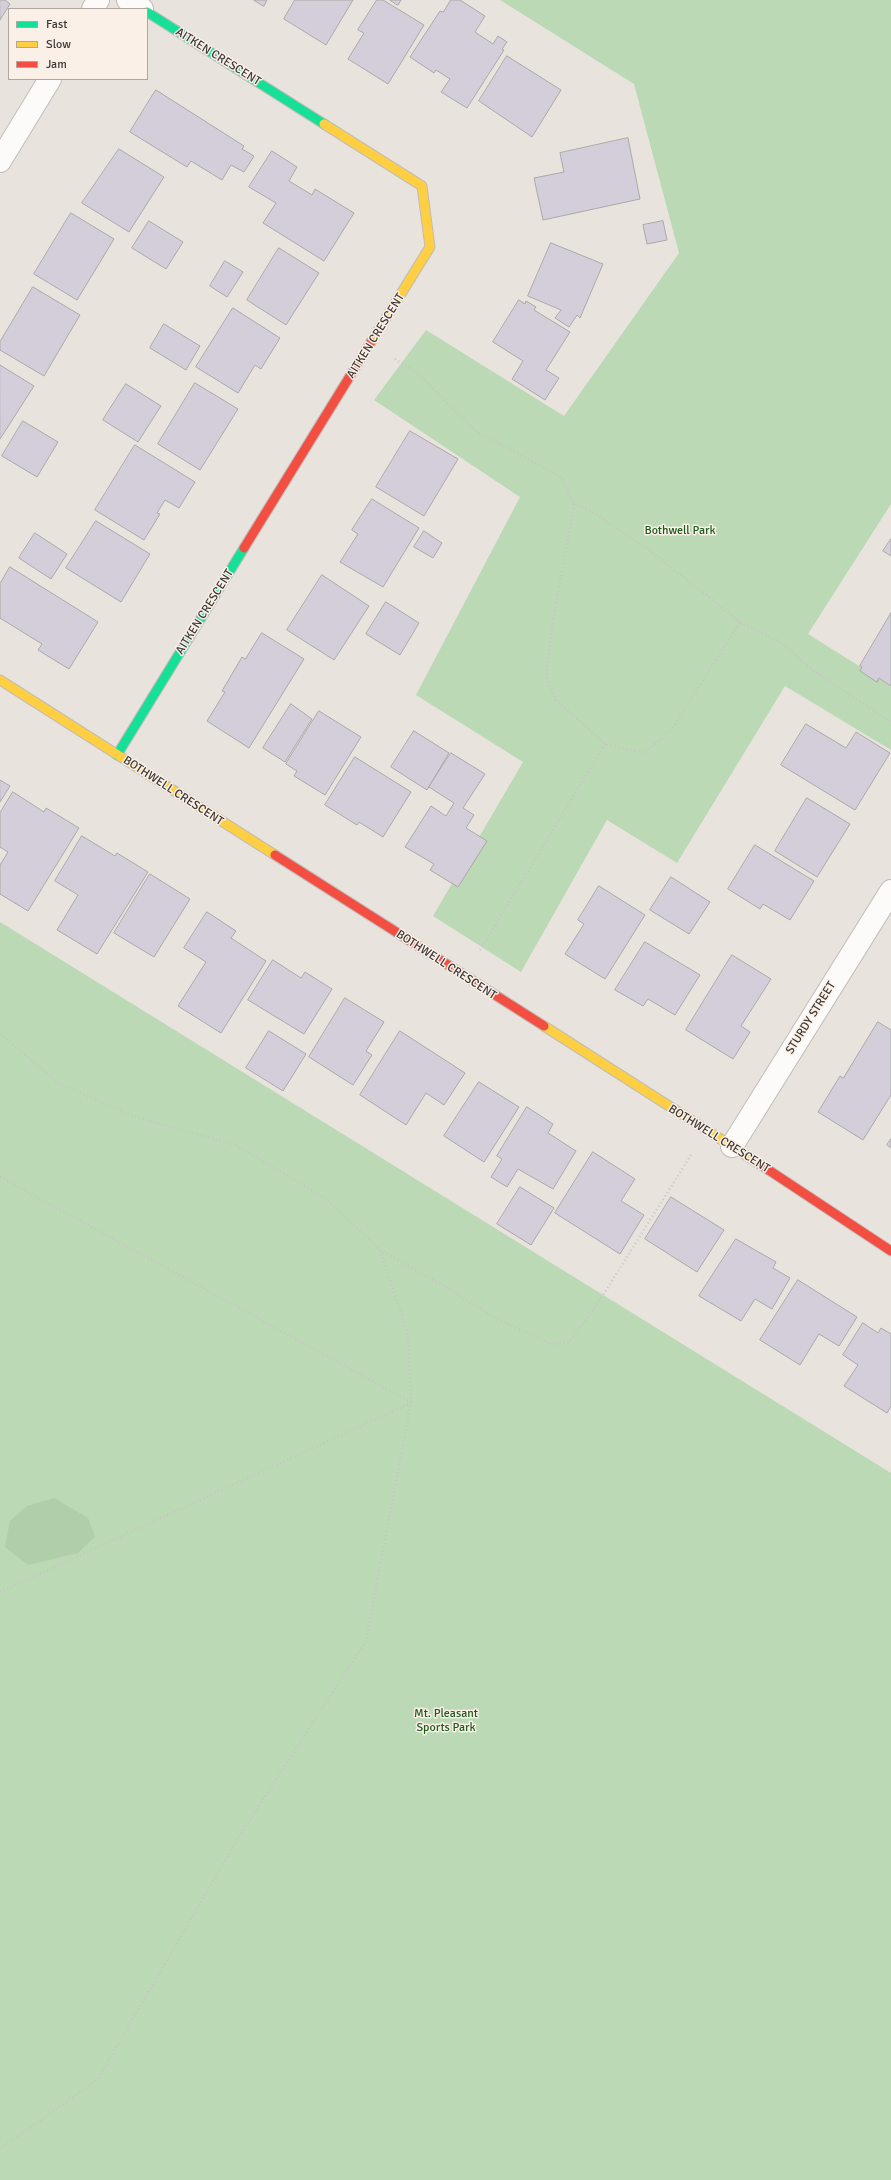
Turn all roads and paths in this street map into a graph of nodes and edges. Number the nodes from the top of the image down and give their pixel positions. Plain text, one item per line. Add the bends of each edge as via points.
1 (128, 0) edge
2 (140, 8) edge
3 (148, 13) edge
4 (49, 80) edge
5 (0, 161) edge
6 (371, 344) junction
7 (574, 504) junction
8 (740, 622) junction
9 (0, 680) edge
10 (891, 722) edge
11 (605, 744) junction
12 (117, 755) junction
13 (891, 891) edge
14 (464, 976) junction
15 (0, 1034) edge
16 (706, 1131) junction
17 (732, 1146) junction
18 (0, 1178) edge
19 (380, 1250) junction
20 (891, 1251) edge
21 (411, 1402) junction
22 (0, 1592) edge
23 (0, 2149) edge

1 - 2 street
3 - 6 street, AITKEN CRESCENT via 422,186 430,248
4 - 5 street
6 - 7 path via 416,372 476,431 561,477
6 - 12 street, AITKEN CRESCENT
7 - 8 path via 591,512 649,550
7 - 11 path via 546,675 556,700
8 - 10 path via 782,642 814,671
8 - 11 path via 672,729 644,753
9 - 12 street, BOTHWELL CRESCENT
11 - 14 path
12 - 14 street, BOTHWELL CRESCENT
13 - 17 street, STURDY STREET
14 - 16 street, BOTHWELL CRESCENT
15 - 19 path via 60,1084 133,1116 235,1145 325,1198
16 - 17 street, BOTHWELL CRESCENT
16 - 19 path via 598,1304 569,1342 551,1344 497,1319
17 - 20 street, BOTHWELL CRESCENT
18 - 21 path
19 - 21 path via 408,1334
21 - 22 path
21 - 23 path via 366,1641 240,1835 97,2080

